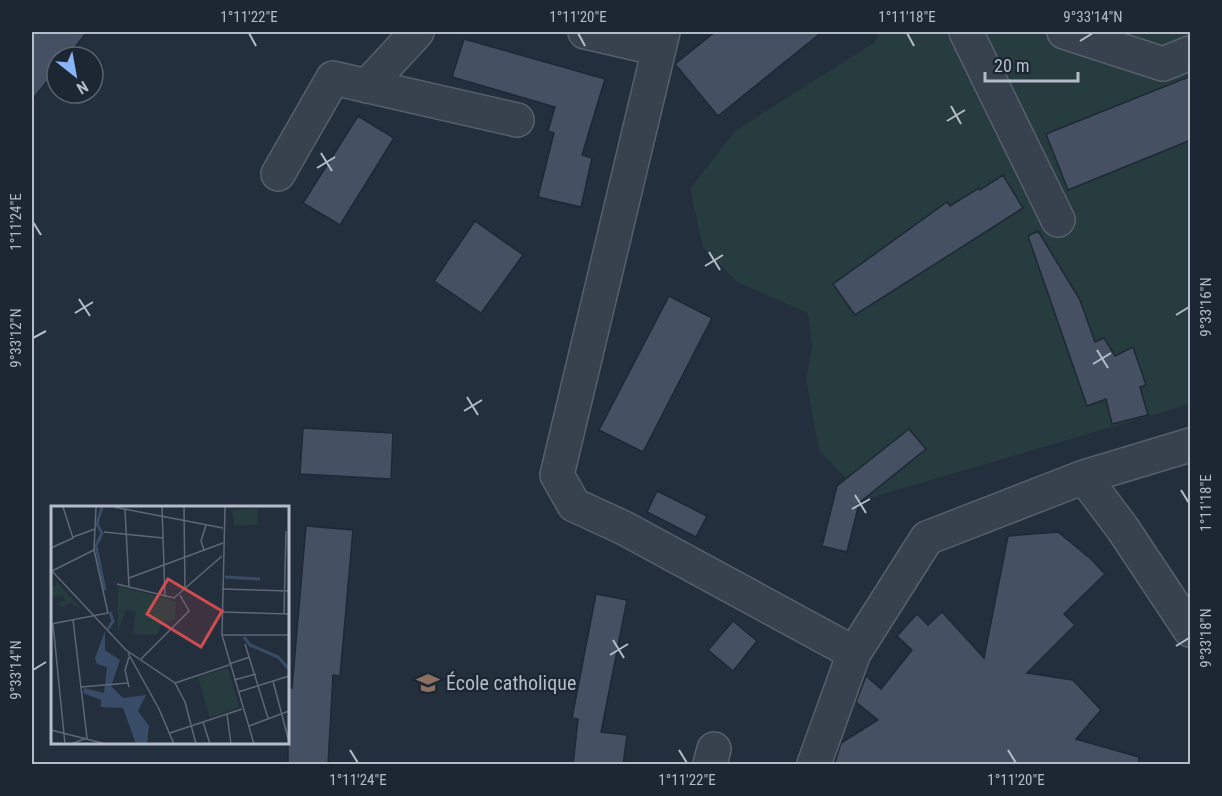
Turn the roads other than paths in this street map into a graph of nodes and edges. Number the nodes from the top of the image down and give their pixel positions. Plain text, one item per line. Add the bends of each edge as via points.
1 (417, 32) edge
2 (585, 32) edge
3 (966, 32) edge
4 (1064, 32) edge
5 (661, 40) edge
6 (1191, 53) edge
7 (367, 86) junction
8 (517, 120) dead end
9 (278, 174) dead end
10 (1058, 220) dead end
11 (1191, 445) edge
12 (1084, 477) junction
13 (1191, 630) edge
14 (854, 653) junction
15 (813, 765) edge

1 - 7 street
2 - 5 street
3 - 10 street
4 - 6 street via 1163,64
5 - 14 street via 557,475 574,505 624,528
7 - 8 street
7 - 9 street via 333,78
11 - 12 street
12 - 13 street
12 - 14 street via 927,538
14 - 15 street

